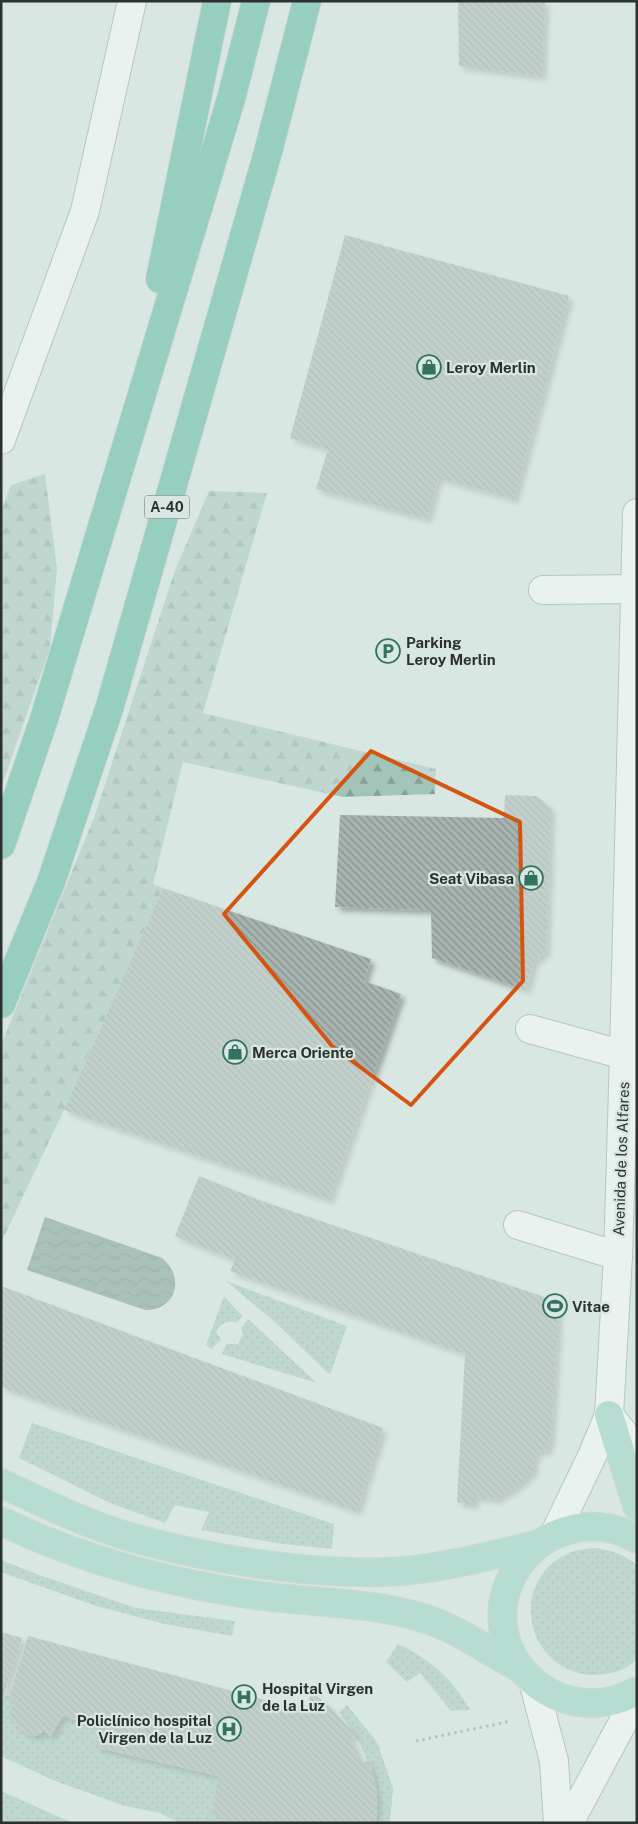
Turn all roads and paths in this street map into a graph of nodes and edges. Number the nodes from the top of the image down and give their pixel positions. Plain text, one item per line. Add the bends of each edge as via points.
1 (132, 1) edge
2 (217, 1) edge
3 (256, 1) edge
4 (307, 1) edge
5 (315, 1) edge
6 (268, 152) junction
7 (1, 440) edge
8 (123, 456) junction
9 (637, 512) edge
10 (635, 589) junction
11 (543, 590) dead end
12 (1, 845) edge
13 (631, 971) edge
14 (1, 1004) edge
15 (530, 1029) dead end
16 (624, 1055) junction
17 (518, 1225) dead end
18 (618, 1256) junction
19 (609, 1415) junction
20 (637, 1450) edge
21 (1, 1483) edge
22 (637, 1506) edge
23 (637, 1520) edge
24 (1, 1521) edge
25 (610, 1528) junction
26 (637, 1539) edge
27 (545, 1540) junction
28 (526, 1675) junction
29 (637, 1691) edge
30 (637, 1696) edge
31 (511, 1721) dead end
32 (416, 1741) dead end
33 (558, 1823) edge
34 (569, 1823) edge

1 - 7 street via 85,211
2 - 8 highway
3 - 8 highway via 231,99
4 - 6 highway, A-40
5 - 6 highway
6 - 14 highway, A-40 via 110,706 51,882
8 - 12 highway via 44,719
9 - 10 street, Avenida de los Alfares
10 - 11 street
10 - 13 street, Avenida de los Alfares
13 - 16 street, Avenida de los Alfares
15 - 16 street
16 - 18 street, Avenida de los Alfares
17 - 18 street
18 - 19 street, Avenida de los Alfares
19 - 20 street
19 - 22 main road
19 - 27 street, Avenida de los Alfares via 592,1456
21 - 27 main road via 76,1517 130,1536 225,1558 299,1568 404,1571 474,1561
23 - 25 street
24 - 28 main road via 107,1564 151,1576 246,1594 389,1609 428,1620 453,1630
25 - 26 main road
25 - 27 main road via 572,1528
27 - 28 main road via 524,1557 515,1571 507,1587 504,1604 506,1638
28 - 29 main road via 548,1693 585,1704 605,1703
28 - 33 street via 554,1760
30 - 34 street
31 - 32 path

